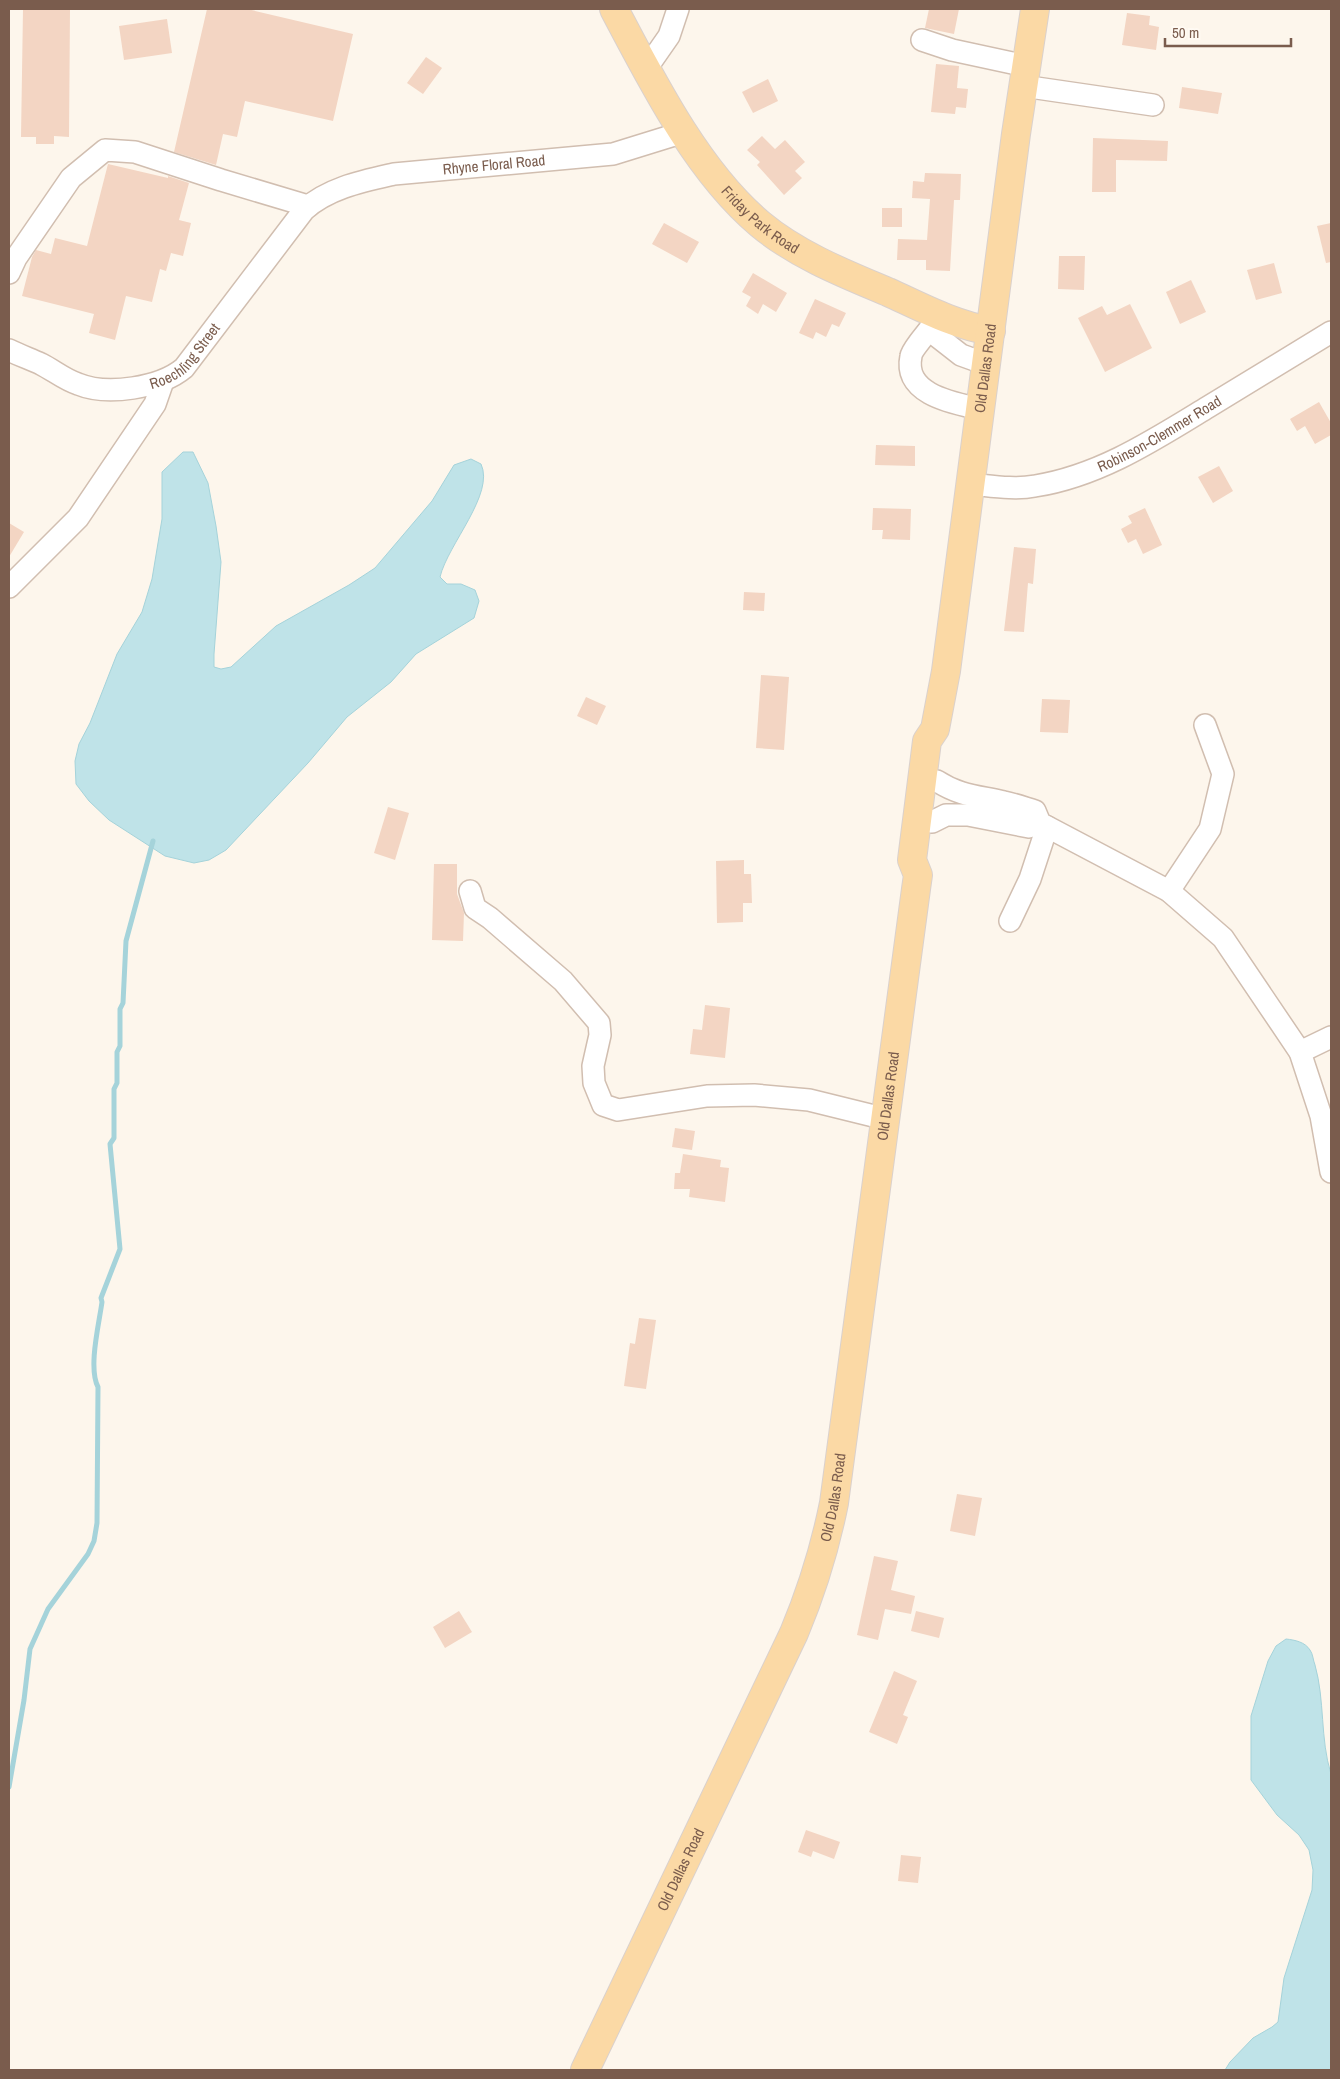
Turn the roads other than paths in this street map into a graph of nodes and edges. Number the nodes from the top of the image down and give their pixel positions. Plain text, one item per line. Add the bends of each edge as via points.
1 (614, 9) edge
2 (678, 9) edge
3 (1035, 9) edge
4 (922, 40) dead end
5 (646, 69) junction
6 (1025, 76) junction
7 (1153, 105) dead end
8 (684, 132) junction
9 (308, 206) junction
10 (9, 273) edge
11 (935, 323) junction
12 (991, 331) junction
13 (1331, 332) edge
14 (9, 350) edge
15 (986, 364) junction
16 (163, 381) junction
17 (980, 409) junction
18 (971, 484) junction
19 (9, 587) edge
20 (1205, 725) dead end
21 (935, 729) junction
22 (937, 781) junction
23 (932, 822) junction
24 (1044, 825) junction
25 (918, 875) junction
26 (470, 891) dead end
27 (1169, 891) junction
28 (1010, 921) dead end
29 (1331, 1037) edge
30 (1300, 1052) junction
31 (886, 1119) junction
32 (1331, 1172) edge
33 (585, 2070) edge

1 - 5 main road, Friday Park Road
2 - 5 street via 668,36
3 - 6 main road, Old Dallas Road
4 - 6 street
5 - 8 main road, Friday Park Road
6 - 7 street
6 - 12 main road, Old Dallas Road
8 - 9 street, Rhyne Floral Road via 613,154 394,174 324,195
8 - 11 main road, Friday Park Road via 719,181 762,225 800,251 860,280
9 - 10 street via 135,152 105,150 71,178
9 - 16 street, Roechling Street via 184,368
11 - 12 main road, Friday Park Road
11 - 15 street via 961,355
11 - 17 street via 910,355 911,372 929,394
12 - 15 main road, Old Dallas Road
13 - 18 street, Robinson-Clemmer Road via 1174,428 1098,469 1019,488
14 - 16 street, Roechling Street via 90,388 122,389
15 - 17 main road, Old Dallas Road
16 - 19 street via 150,411 78,518
17 - 18 main road, Old Dallas Road
18 - 21 main road, Old Dallas Road
20 - 27 street via 1223,774 1210,829
21 - 22 main road, Old Dallas Road via 941,744
21 - 25 main road, Old Dallas Road via 927,741 912,860
22 - 23 main road, Old Dallas Road
22 - 24 street via 952,791 1035,811
23 - 24 street via 946,815 968,815 1029,827
23 - 25 main road, Old Dallas Road via 925,864
24 - 27 street
24 - 28 street via 1030,879
25 - 31 main road, Old Dallas Road
26 - 31 street via 475,908 563,981 599,1023 600,1035 593,1066 594,1083 603,1105 618,1110 707,1096 754,1095 809,1100
27 - 30 street via 1223,938
29 - 30 street
30 - 32 street via 1321,1116
31 - 33 main road, Old Dallas Road via 834,1502 821,1560 794,1633

